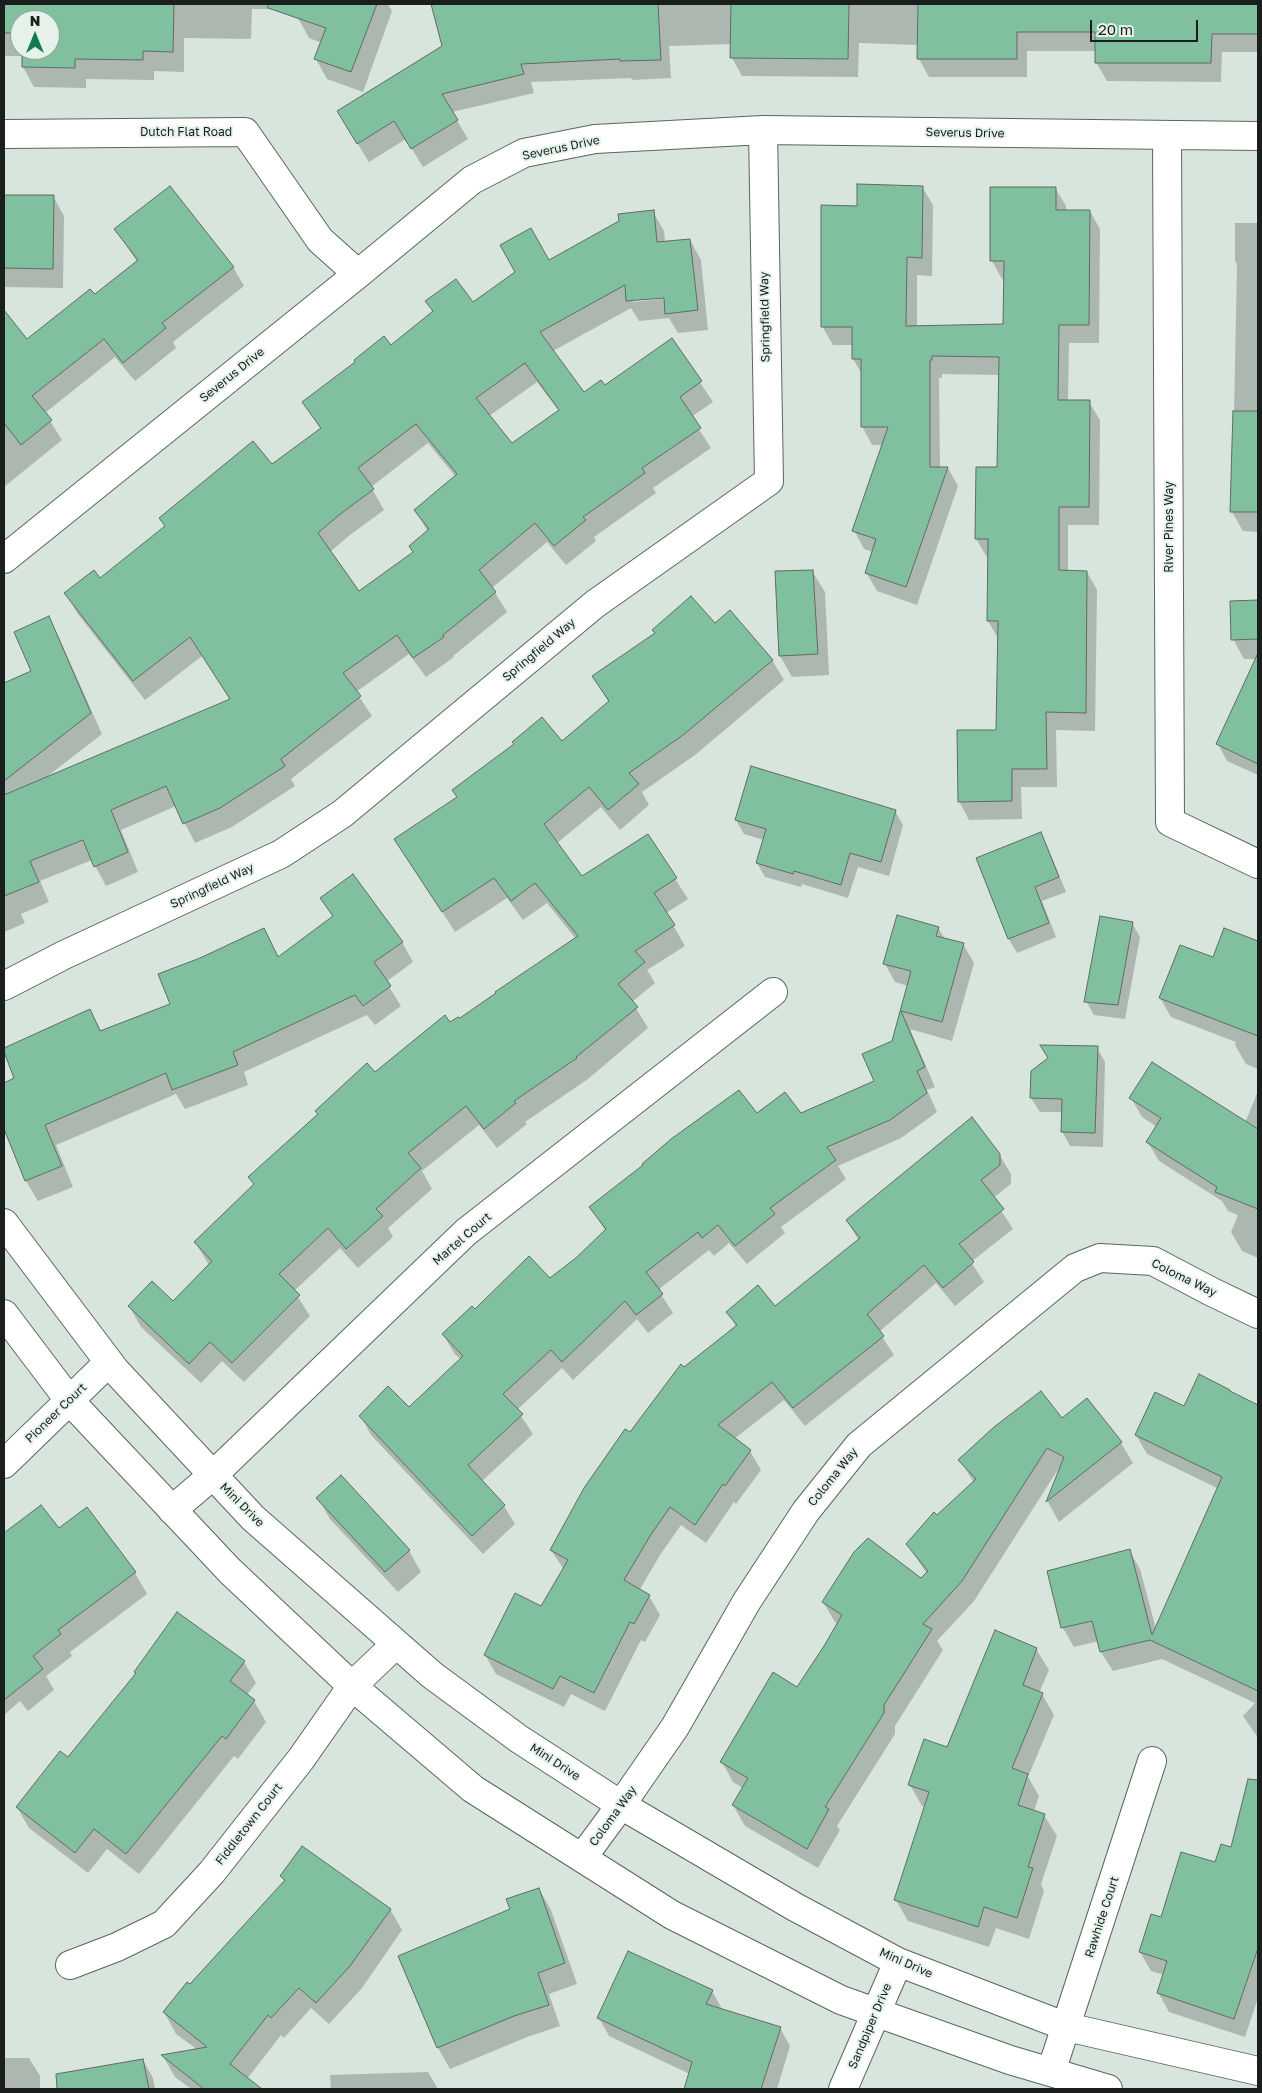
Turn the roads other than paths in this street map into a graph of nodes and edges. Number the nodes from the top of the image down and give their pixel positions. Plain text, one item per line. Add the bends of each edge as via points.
1 (763, 130) junction
2 (4, 134) edge
3 (1168, 135) junction
4 (1258, 136) edge
5 (358, 274) junction
6 (4, 560) edge
7 (1258, 864) edge
8 (4, 986) edge
9 (773, 992) dead end
10 (4, 1223) edge
11 (4, 1314) edge
12 (1258, 1314) edge
13 (109, 1362) junction
14 (69, 1400) junction
15 (4, 1464) edge
16 (213, 1475) junction
17 (172, 1510) junction
18 (396, 1644) junction
19 (352, 1686) junction
20 (1152, 1761) dead end
21 (621, 1805) junction
22 (582, 1858) junction
23 (898, 1962) junction
24 (70, 1965) dead end
25 (875, 2012) junction
26 (1067, 2027) junction
27 (1258, 2071) edge
28 (1051, 2072) junction
29 (843, 2089) edge
30 (1108, 2089) edge

1 - 3 street, Severus Drive
1 - 5 street, Severus Drive via 595,139 524,153 472,180
1 - 8 street, Springfield Way via 769,481 595,604 342,814 281,854
2 - 5 street, Dutch Flat Road via 245,132 320,240
3 - 4 street, Severus Drive
3 - 7 street, River Pines Way via 1170,822
5 - 6 street, Severus Drive
9 - 16 street, Martel Court via 466,1232
10 - 13 street, Mini Drive
11 - 14 street
12 - 21 street, Coloma Way via 1153,1261 1100,1258 1075,1268 859,1445 800,1519 747,1601 675,1727
13 - 14 street, Pioneer Court
13 - 16 street, Mini Drive
14 - 15 street, Pioneer Court
14 - 17 street
16 - 17 street, Martel Court
16 - 18 street, Mini Drive via 253,1518
17 - 19 street via 230,1571
18 - 19 street, Fiddletown Court
18 - 21 street, Mini Drive via 432,1675 519,1739
19 - 22 street via 472,1789
19 - 24 street, Fiddletown Court via 301,1759 212,1872 164,1924
20 - 26 street, Rawhide Court
21 - 22 street, Coloma Way
21 - 23 street, Mini Drive via 795,1907
22 - 25 street via 672,1915 841,2000
23 - 25 street, Sandpiper Drive
23 - 26 street, Mini Drive
25 - 28 street
25 - 29 street, Sandpiper Drive
26 - 27 street, Mini Drive
26 - 28 street, Rawhide Court
28 - 30 street

